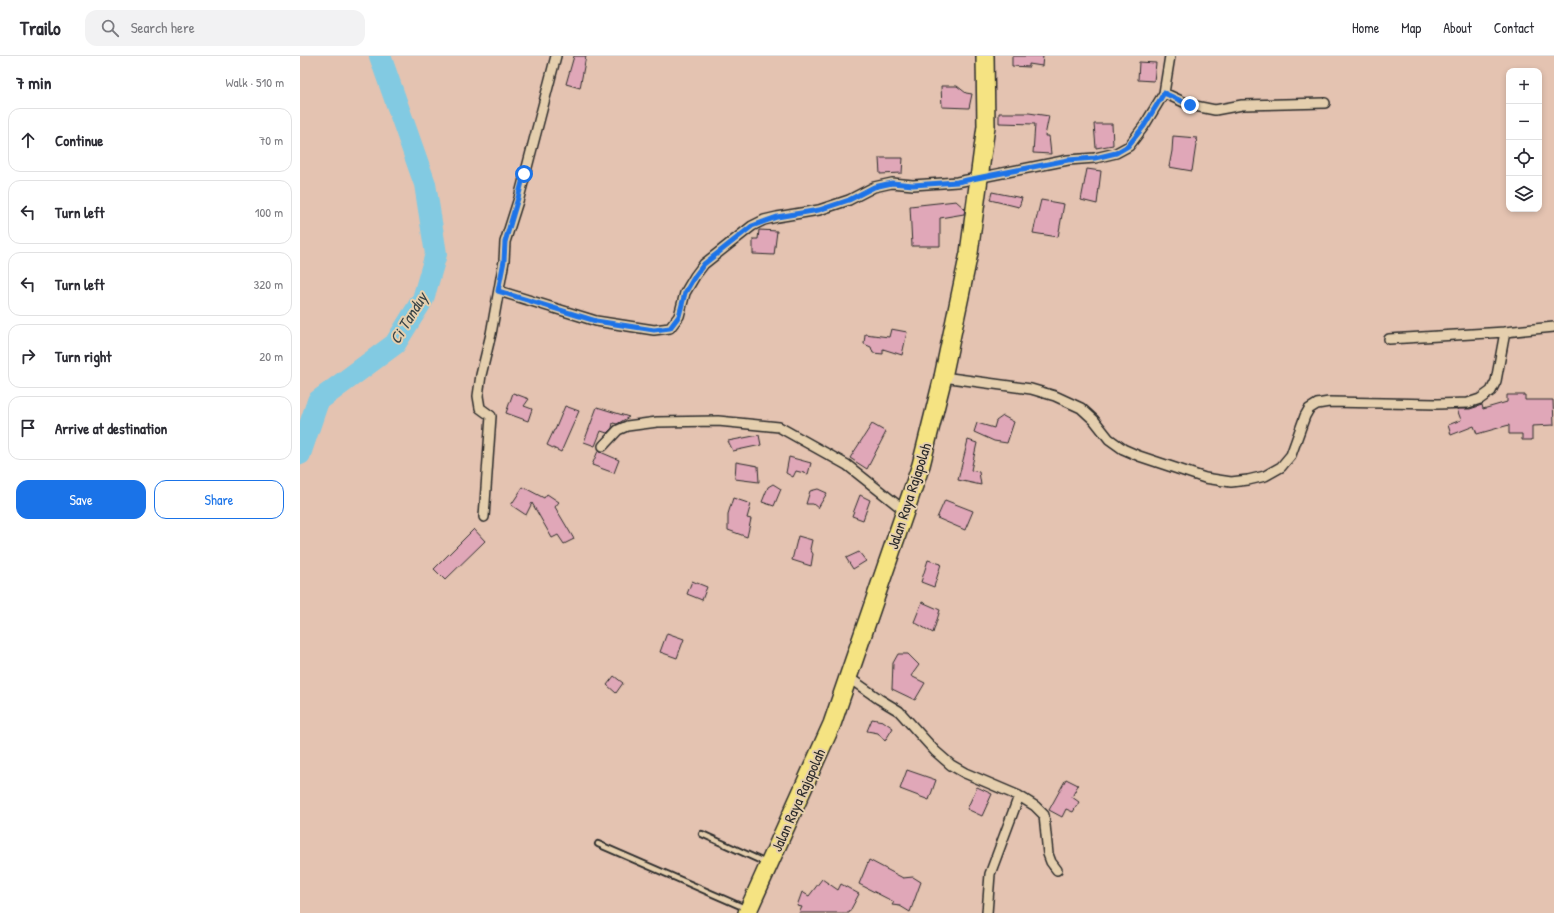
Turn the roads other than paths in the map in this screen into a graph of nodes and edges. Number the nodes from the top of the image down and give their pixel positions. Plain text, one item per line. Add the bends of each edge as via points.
1 (556, 56) edge
2 (985, 56) edge
3 (1170, 56) edge
4 (1164, 93) junction
5 (1326, 103) dead end
6 (980, 178) junction
7 (498, 291) junction
8 (1554, 327) edge
9 (1505, 332) junction
10 (1389, 339) dead end
11 (943, 377) junction
12 (603, 446) dead end
13 (905, 511) junction
14 (484, 516) dead end
15 (848, 677) junction
16 (1019, 796) junction
17 (702, 834) dead end
18 (598, 844) dead end
19 (769, 865) junction
20 (1057, 870) dead end
21 (748, 911) edge
22 (987, 913) edge

1 - 7 street via 506,237
2 - 6 highway, Jalan Raya Rajapolah via 986,126
3 - 4 street
4 - 5 street via 1190,105 1215,110 1242,105
4 - 6 street via 1128,146 1116,153
6 - 7 street via 931,184 892,183 874,187 849,200 819,210 777,217 752,226 704,264 685,293 679,316 670,328 654,330 596,321
6 - 11 highway, Jalan Raya Rajapolah via 969,253
7 - 14 street via 478,396 480,408 490,416
8 - 9 street
9 - 10 street
9 - 11 street via 1496,381 1491,391 1480,399 1468,403 1437,404 1317,404 1309,409 1305,416 1291,455 1282,467 1266,476 1231,482 1205,478 1123,449 1109,439 1094,420 1080,408 1055,396 1031,389
11 - 13 highway, Jalan Raya Rajapolah via 921,466
12 - 13 street via 618,430 627,426 657,422 718,421 779,427 847,465
13 - 15 highway, Jalan Raya Rajapolah
15 - 16 street via 899,711 951,765
15 - 19 highway, Jalan Raya Rajapolah via 832,724
16 - 20 street via 1044,815 1048,854
16 - 22 street via 990,874
17 - 19 lane
18 - 21 lane
19 - 21 highway, Jalan Raya Rajapolah

